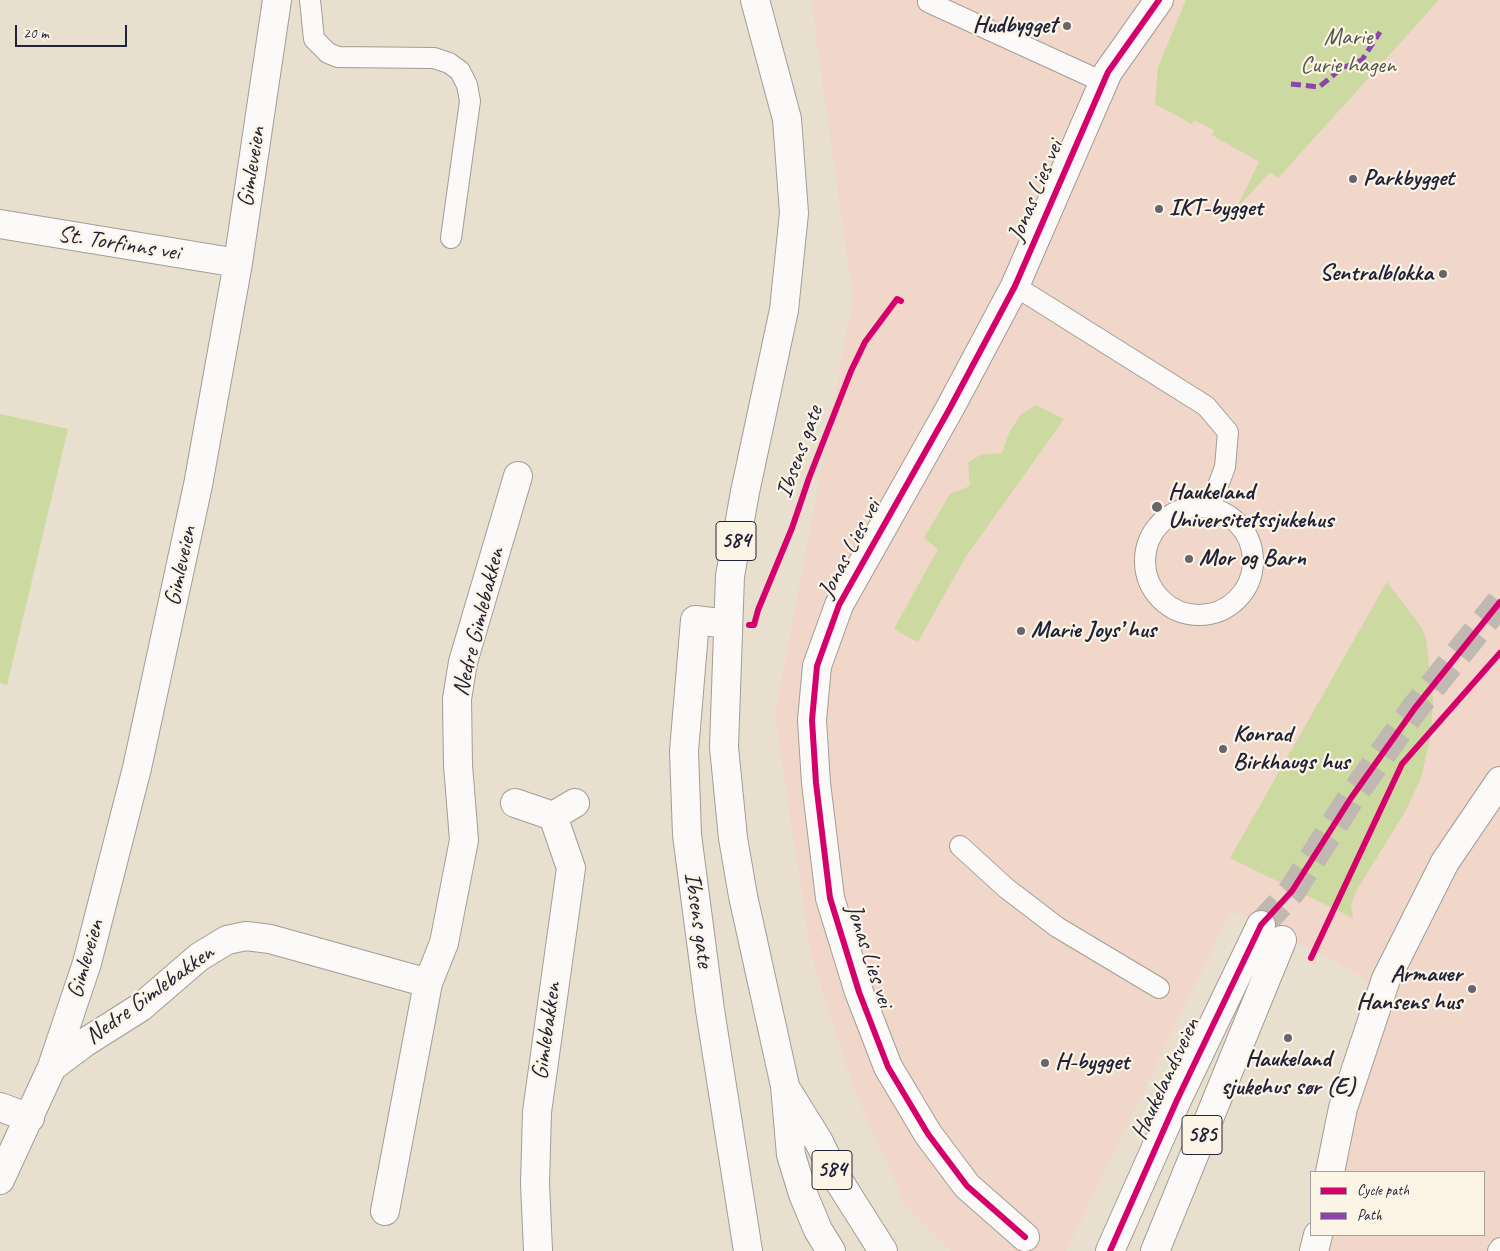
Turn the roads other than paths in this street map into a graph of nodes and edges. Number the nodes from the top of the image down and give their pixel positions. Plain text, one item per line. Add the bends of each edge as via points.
1 (277, 0) edge
2 (310, 0) edge
3 (756, 0) edge
4 (1159, 0) edge
5 (928, 2) dead end
6 (1103, 82) junction
7 (0, 224) edge
8 (450, 238) dead end
9 (238, 264) junction
10 (1015, 286) junction
11 (518, 476) dead end
12 (1210, 507) junction
13 (728, 624) junction
14 (1500, 781) edge
15 (515, 803) dead end
16 (960, 846) dead end
17 (428, 983) junction
18 (1159, 988) dead end
19 (52, 1067) junction
20 (785, 1086) junction
21 (0, 1107) edge
22 (30, 1118) junction
23 (1330, 1171) edge
24 (0, 1180) edge
25 (385, 1211) dead end
26 (1318, 1236) edge
27 (1025, 1237) dead end
28 (538, 1251) edge
29 (748, 1251) edge
30 (831, 1251) edge
31 (884, 1251) edge
32 (1110, 1251) edge
33 (1155, 1251) edge
34 (1314, 1251) edge

1 - 9 street, Gimleveien
2 - 8 lane via 314,39 328,54 338,57 434,58 460,71 470,101
3 - 13 street, Ibsens gate / 584 via 787,119 794,213 784,310 744,492 732,566
4 - 6 street, Jonas Lies vei
5 - 6 lane
6 - 10 street, Jonas Lies vei
7 - 9 street, St. Torfinns vei
9 - 19 street, Gimleveien via 198,485 137,768 87,964
10 - 12 lane via 1206,406 1228,432 1225,467
10 - 27 street, Jonas Lies vei via 839,605 817,666 812,720 830,898 859,992 888,1066 928,1134 967,1186
11 - 17 street, Nedre Gimlebakken via 463,662 457,699 458,765 473,823 444,943
12 - 12 lane via 1192,506 1160,522 1150,536 1144,554 1145,571 1163,602 1178,611 1196,615 1214,613 1230,605 1243,593 1251,576 1253,558 1249,541 1240,526 1226,514
13 - 20 street, Ibsens gate / 584 via 724,747 731,821 743,896
13 - 29 street, Ibsens gate via 695,620 684,751 686,835
14 - 23 street via 1445,862 1386,979 1343,1108
15 - 28 street, Gimlebakken via 564,809 571,868 537,1112 535,1184
16 - 18 lane via 1006,888 1057,927
17 - 19 street, Nedre Gimlebakken via 270,938 246,936 228,940 199,957 141,1008
17 - 25 street, Nedre Gimlebakken
19 - 22 street, Gimleveien
20 - 30 street, Ibsens gate / 584 via 791,1155 802,1194
20 - 31 street, Ibsens gate / 584 via 835,1175
21 - 22 street
22 - 24 street, Gimleveien
26 - 34 street
32 - 33 street, Haukelandsveien / 585 via 1181,1091 1271,933

